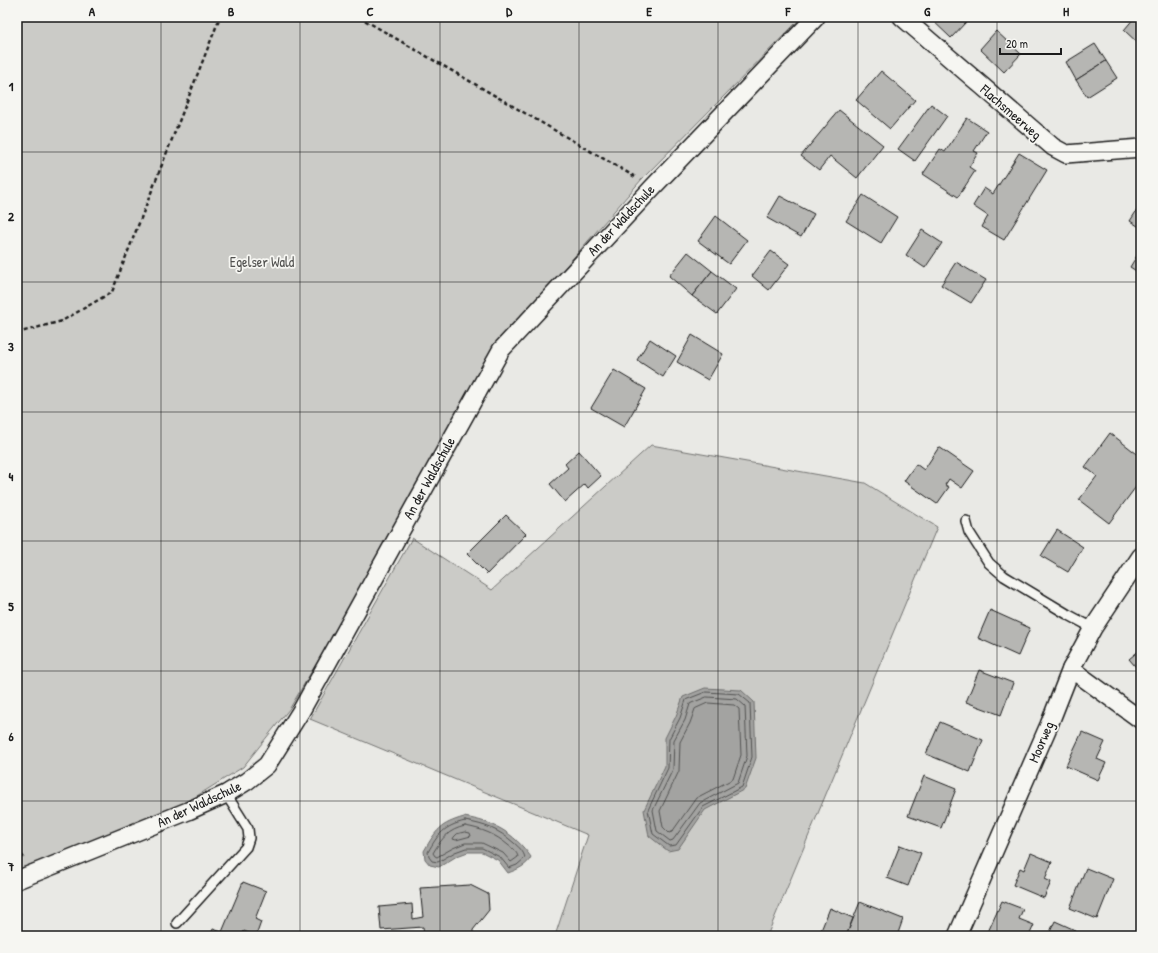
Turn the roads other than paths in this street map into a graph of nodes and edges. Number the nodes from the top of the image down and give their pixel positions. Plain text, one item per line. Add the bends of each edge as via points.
1 (816, 17) edge
2 (902, 17) edge
3 (1141, 148) edge
4 (966, 521) dead end
5 (1141, 556) edge
6 (1093, 628) junction
7 (1071, 669) junction
8 (1141, 720) edge
9 (226, 794) junction
10 (17, 880) edge
11 (176, 923) dead end
12 (957, 936) edge

1 - 9 street, An der Waldschule via 652,187 501,350 304,704 267,765
2 - 3 street, Flachsmeerweg via 1047,142 1066,154
4 - 6 lane via 969,532 994,568
5 - 6 street, Moorweg
6 - 7 street, Moorweg
7 - 8 street
7 - 12 street, Moorweg
9 - 10 street, An der Waldschule
9 - 11 lane via 248,829 246,847

